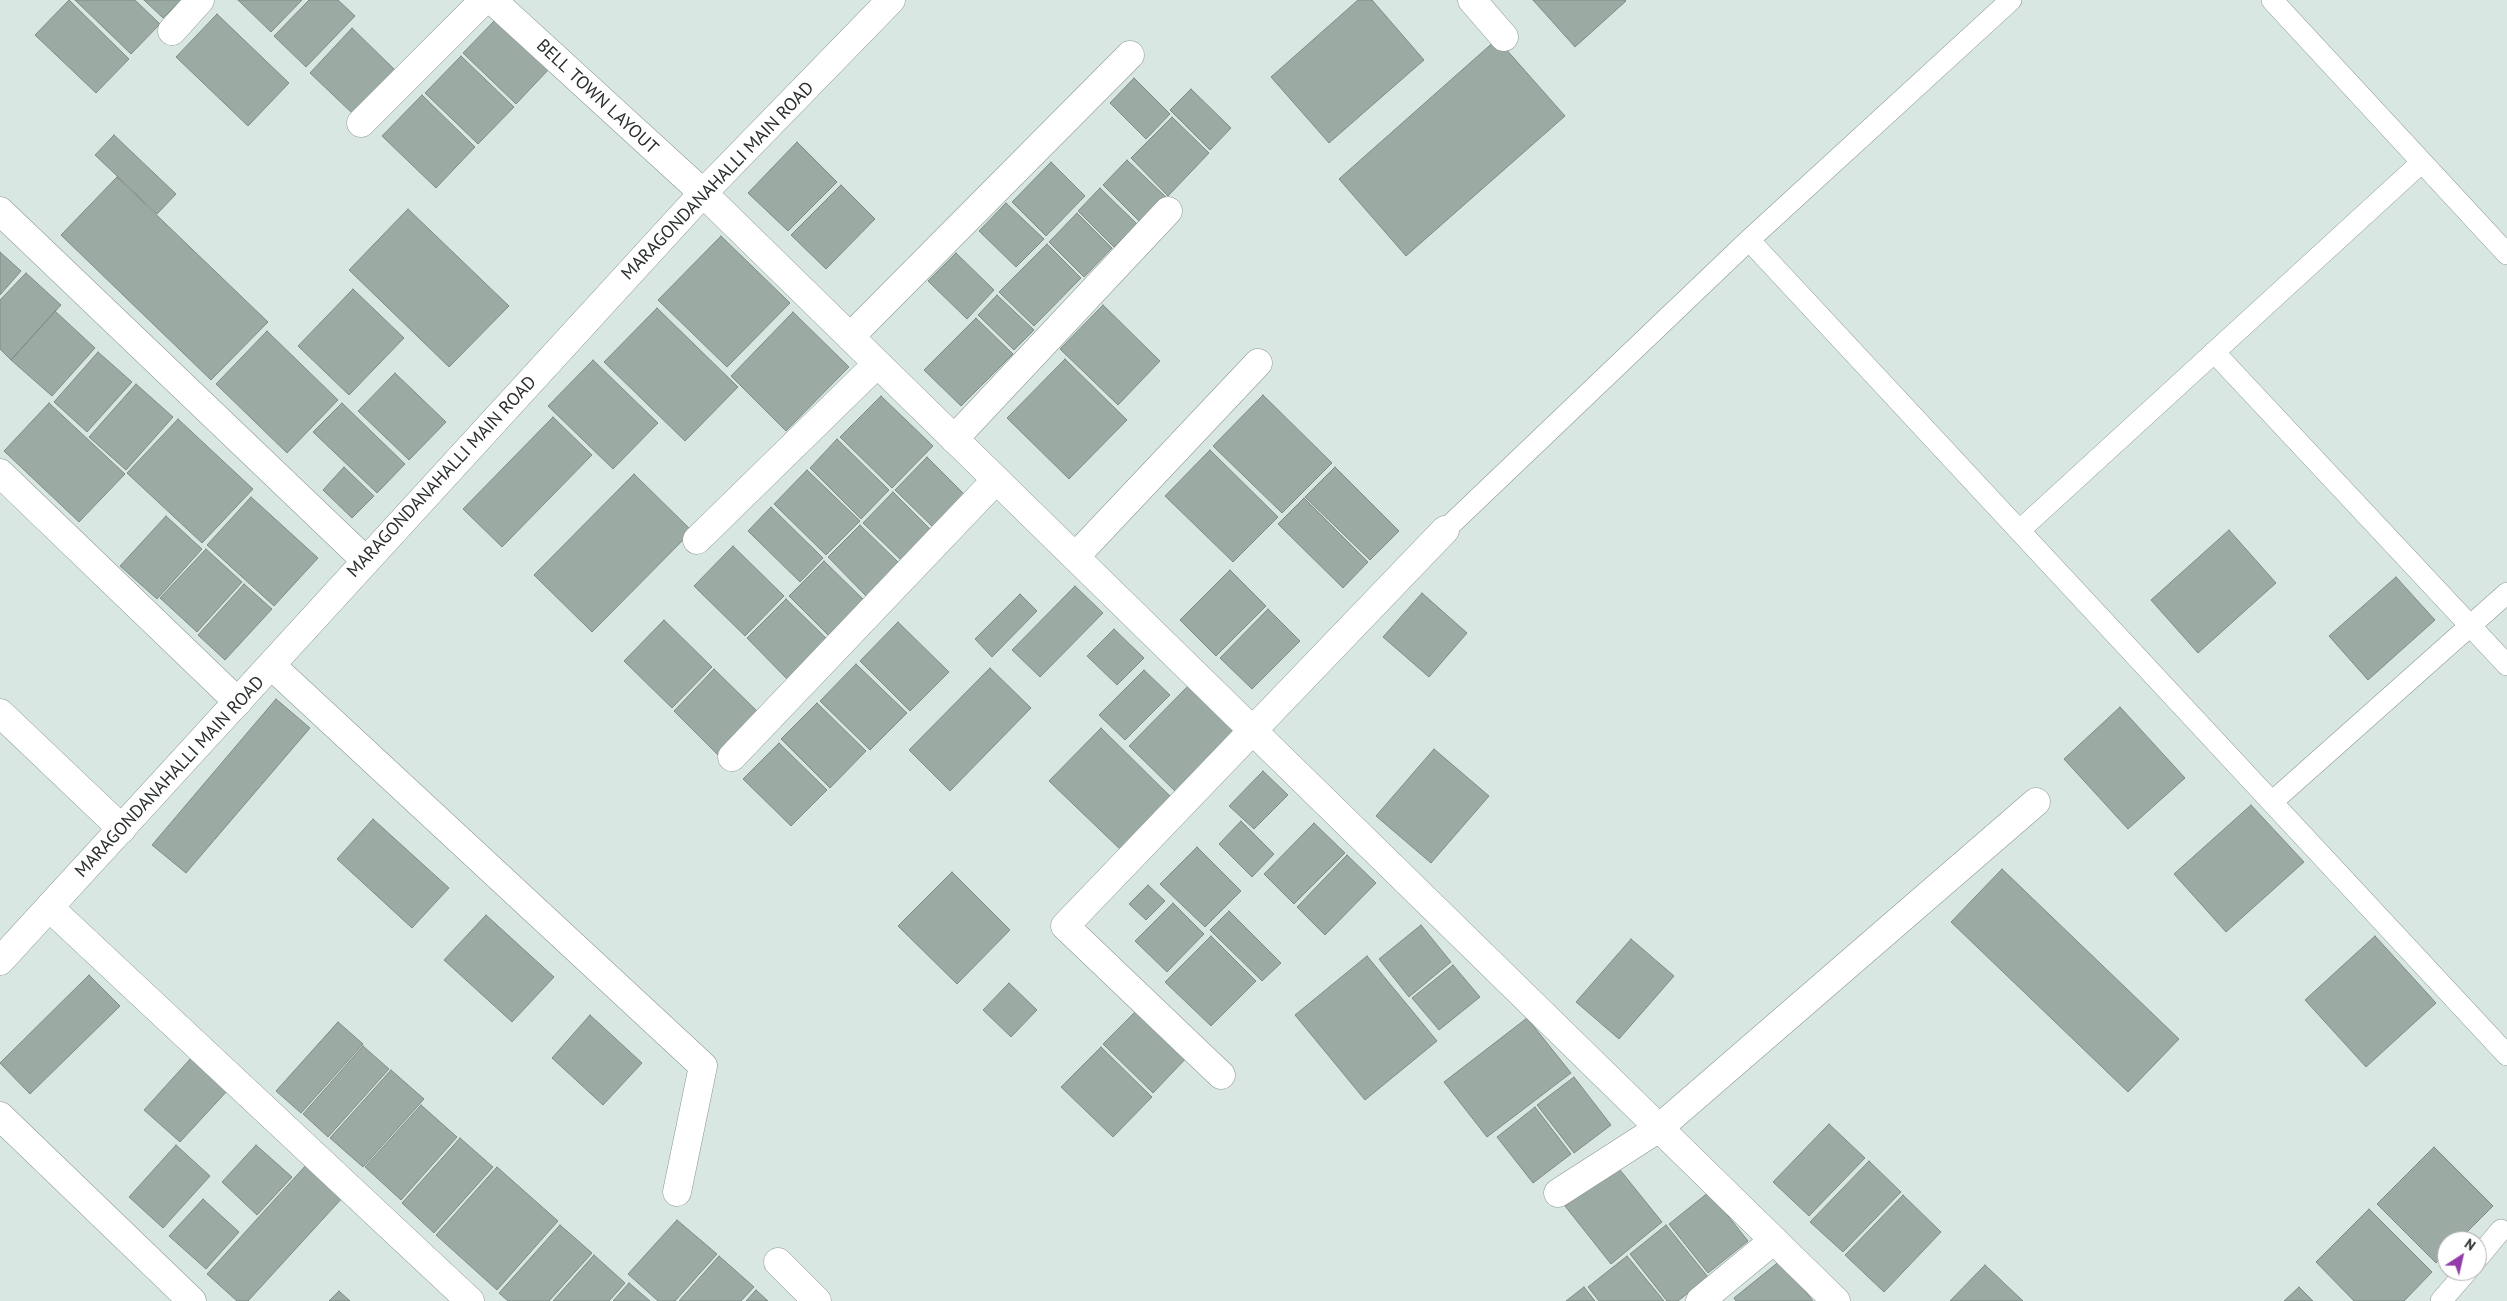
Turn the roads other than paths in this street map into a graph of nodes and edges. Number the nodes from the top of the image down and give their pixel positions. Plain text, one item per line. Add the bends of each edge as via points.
1 (200, 0) edge
2 (484, 0) edge
3 (492, 0) edge
4 (891, 0) edge
5 (1472, 0) edge
6 (2011, 0) edge
7 (2272, 0) edge
8 (172, 31) dead end
9 (1504, 37) dead end
10 (1130, 55) dead end
11 (361, 123) dead end
12 (2422, 162) junction
13 (703, 193) junction
14 (1168, 210) dead end
15 (0, 211) edge
16 (1749, 240) junction
17 (2507, 254) edge
18 (850, 337) junction
19 (2214, 352) junction
20 (1258, 363) dead end
21 (877, 364) junction
22 (954, 439) junction
23 (0, 473) edge
24 (996, 480) junction
25 (1445, 530) joint
26 (2020, 530) junction
27 (697, 540) dead end
28 (1075, 557) junction
29 (365, 560) junction
30 (2507, 593) edge
31 (2470, 626) junction
32 (2507, 665) edge
33 (272, 666) junction
34 (238, 702) junction
35 (0, 713) edge
36 (1253, 731) junction
37 (732, 757) dead end
38 (2036, 802) dead end
39 (2272, 802) junction
40 (122, 829) junction
41 (50, 908) junction
42 (0, 961) edge
43 (2507, 1055) edge
44 (1221, 1075) dead end
45 (0, 1116) edge
46 (1659, 1128) junction
47 (677, 1192) dead end
48 (1558, 1193) dead end
49 (2502, 1230) dead end
50 (1774, 1240) junction
51 (2487, 1247) edge
52 (778, 1262) dead end
53 (2458, 1281) edge
54 (192, 1301) edge
55 (470, 1301) edge
56 (817, 1301) edge
57 (1700, 1301) edge
58 (1836, 1301) edge
59 (2441, 1301) edge

1 - 8 street
2 - 11 street
3 - 13 street, BELL TOWN LAYOUT
4 - 13 street, MARAGONDANAHALLI MAIN ROAD
5 - 9 street
6 - 16 lane
7 - 12 lane
10 - 18 street
12 - 17 lane
12 - 19 lane
13 - 18 street, BELL TOWN LAYOUT
13 - 29 street, MARAGONDANAHALLI MAIN ROAD
14 - 22 street
15 - 29 street
16 - 25 lane
16 - 26 lane
18 - 21 street, BELL TOWN LAYOUT
19 - 26 lane
19 - 31 lane
20 - 28 street
21 - 22 street, BELL TOWN LAYOUT
21 - 27 street
22 - 24 street, BELL TOWN LAYOUT
23 - 34 street
24 - 28 street, BELL TOWN LAYOUT
24 - 37 street
25 - 36 street
26 - 39 lane
28 - 36 street, BELL TOWN LAYOUT
29 - 33 street, MARAGONDANAHALLI MAIN ROAD
30 - 31 lane
31 - 32 lane
31 - 39 lane
33 - 34 street, MARAGONDANAHALLI MAIN ROAD
33 - 47 street via 703,1066
34 - 40 street, MARAGONDANAHALLI MAIN ROAD
35 - 40 street
36 - 44 street via 1065,926
36 - 46 street, BELL TOWN LAYOUT
38 - 46 street
39 - 43 lane
40 - 41 street, MARAGONDANAHALLI MAIN ROAD
41 - 42 street, MARAGONDANAHALLI MAIN ROAD
41 - 55 street
45 - 54 street
46 - 48 street
46 - 50 street, BELL TOWN LAYOUT
49 - 51 lane
50 - 57 street
50 - 58 street, BELL TOWN LAYOUT
52 - 56 street
53 - 59 lane

